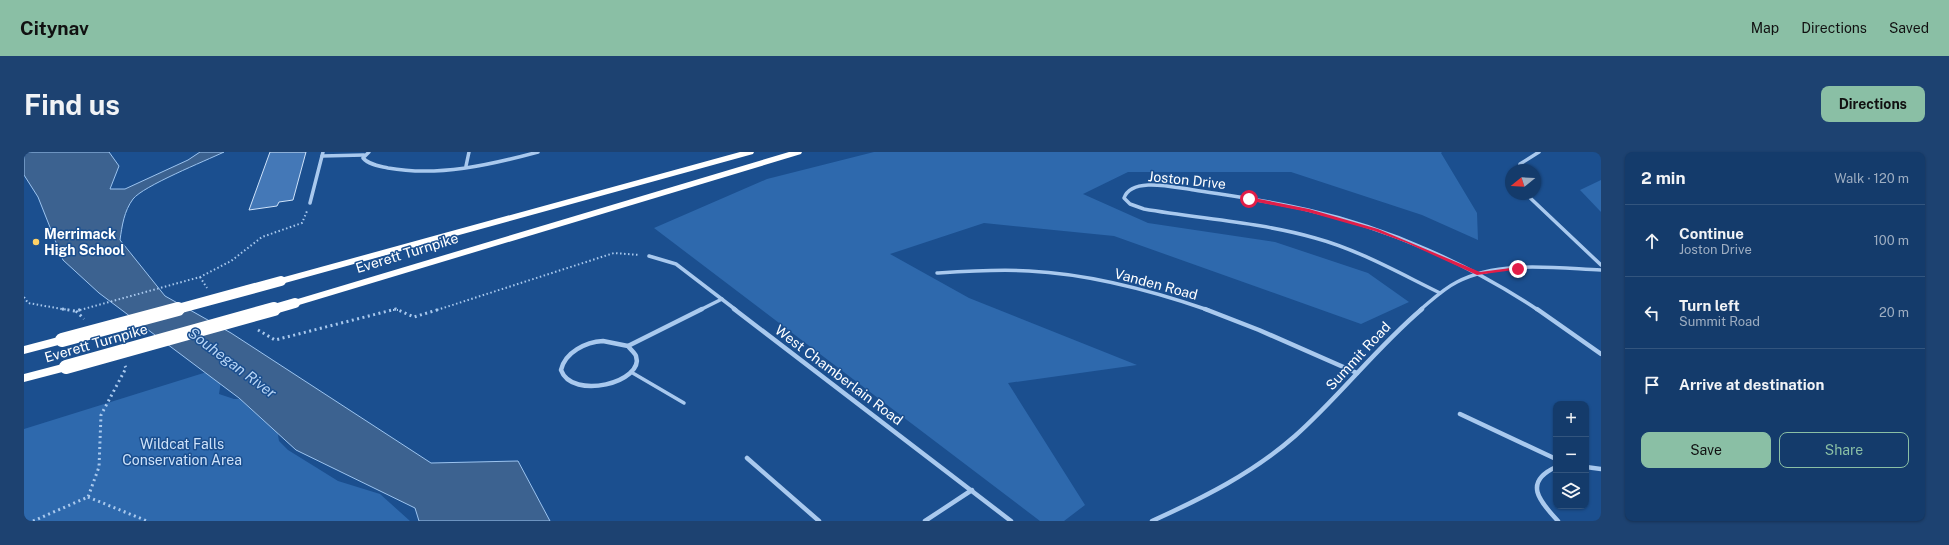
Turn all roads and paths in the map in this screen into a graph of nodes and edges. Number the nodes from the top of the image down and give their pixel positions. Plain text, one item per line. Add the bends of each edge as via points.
1 (323, 152) edge
2 (369, 152) edge
3 (468, 152) edge
4 (538, 152) edge
5 (750, 152) edge
6 (798, 152) edge
7 (1539, 152) edge
8 (364, 155) junction
9 (322, 156) junction
10 (1520, 164) edge
11 (466, 166) junction
12 (1531, 200) edge
13 (310, 203) joint
14 (649, 256) joint
15 (1601, 265) edge
16 (1601, 270) edge
17 (937, 273) dead end
18 (1479, 274) junction
19 (200, 277) junction
20 (208, 290) dead end
21 (1440, 293) junction
22 (24, 297) edge
23 (722, 299) junction
24 (76, 311) junction
25 (86, 320) dead end
26 (255, 328) dead end
27 (628, 346) junction
28 (24, 350) edge
29 (1601, 354) edge
30 (121, 362) dead end
31 (631, 372) junction
32 (1357, 373) junction
33 (24, 378) edge
34 (684, 403) dead end
35 (1460, 414) dead end
36 (747, 458) dead end
37 (1553, 458) edge
38 (1589, 467) edge
39 (1553, 468) edge
40 (1601, 469) edge
41 (972, 490) junction
42 (88, 497) junction
43 (33, 521) edge
44 (147, 521) edge
45 (819, 521) edge
46 (925, 521) edge
47 (1011, 521) edge
48 (1152, 521) edge
49 (1558, 521) edge

1 - 9 street
2 - 8 street
3 - 11 street
4 - 11 street via 504,161
5 - 28 highway, Everett Turnpike, bridge
6 - 33 highway, Everett Turnpike, bridge via 294,303
7 - 10 street
8 - 9 street
8 - 11 street via 363,159 368,162 401,169 432,170
9 - 13 street
12 - 15 street
13 - 19 path via 302,223 262,236 231,261
14 - 23 street, West Chamberlain Road via 676,264
14 - 26 path via 614,253 414,317 396,309 274,340
16 - 18 street, Summit Road via 1518,269
17 - 32 street, Vanden Road via 1030,271 1080,277 1135,288 1220,315
18 - 21 street, Summit Road via 1451,285
18 - 21 street, Joston Drive via 1409,242 1309,210 1162,186 1137,187 1128,190 1124,195 1130,204 1144,209 1264,227 1316,238 1363,255
18 - 29 street via 1536,308
19 - 20 path
19 - 24 path
21 - 32 street, Summit Road via 1402,324
22 - 24 path via 28,303
23 - 27 street
23 - 41 street, West Chamberlain Road
24 - 25 path
27 - 31 street via 637,358
27 - 31 street via 606,341 581,346 564,359 561,367 563,375 569,381 589,387 613,383
30 - 42 path via 126,368 101,415 99,468
31 - 34 lane
32 - 48 street, Summit Road via 1312,421 1251,469 1209,494
35 - 37 street
36 - 45 street
38 - 40 street
39 - 49 street via 1539,477 1536,491 1540,500
41 - 46 street
41 - 47 street, West Chamberlain Road
42 - 43 path
42 - 44 path

